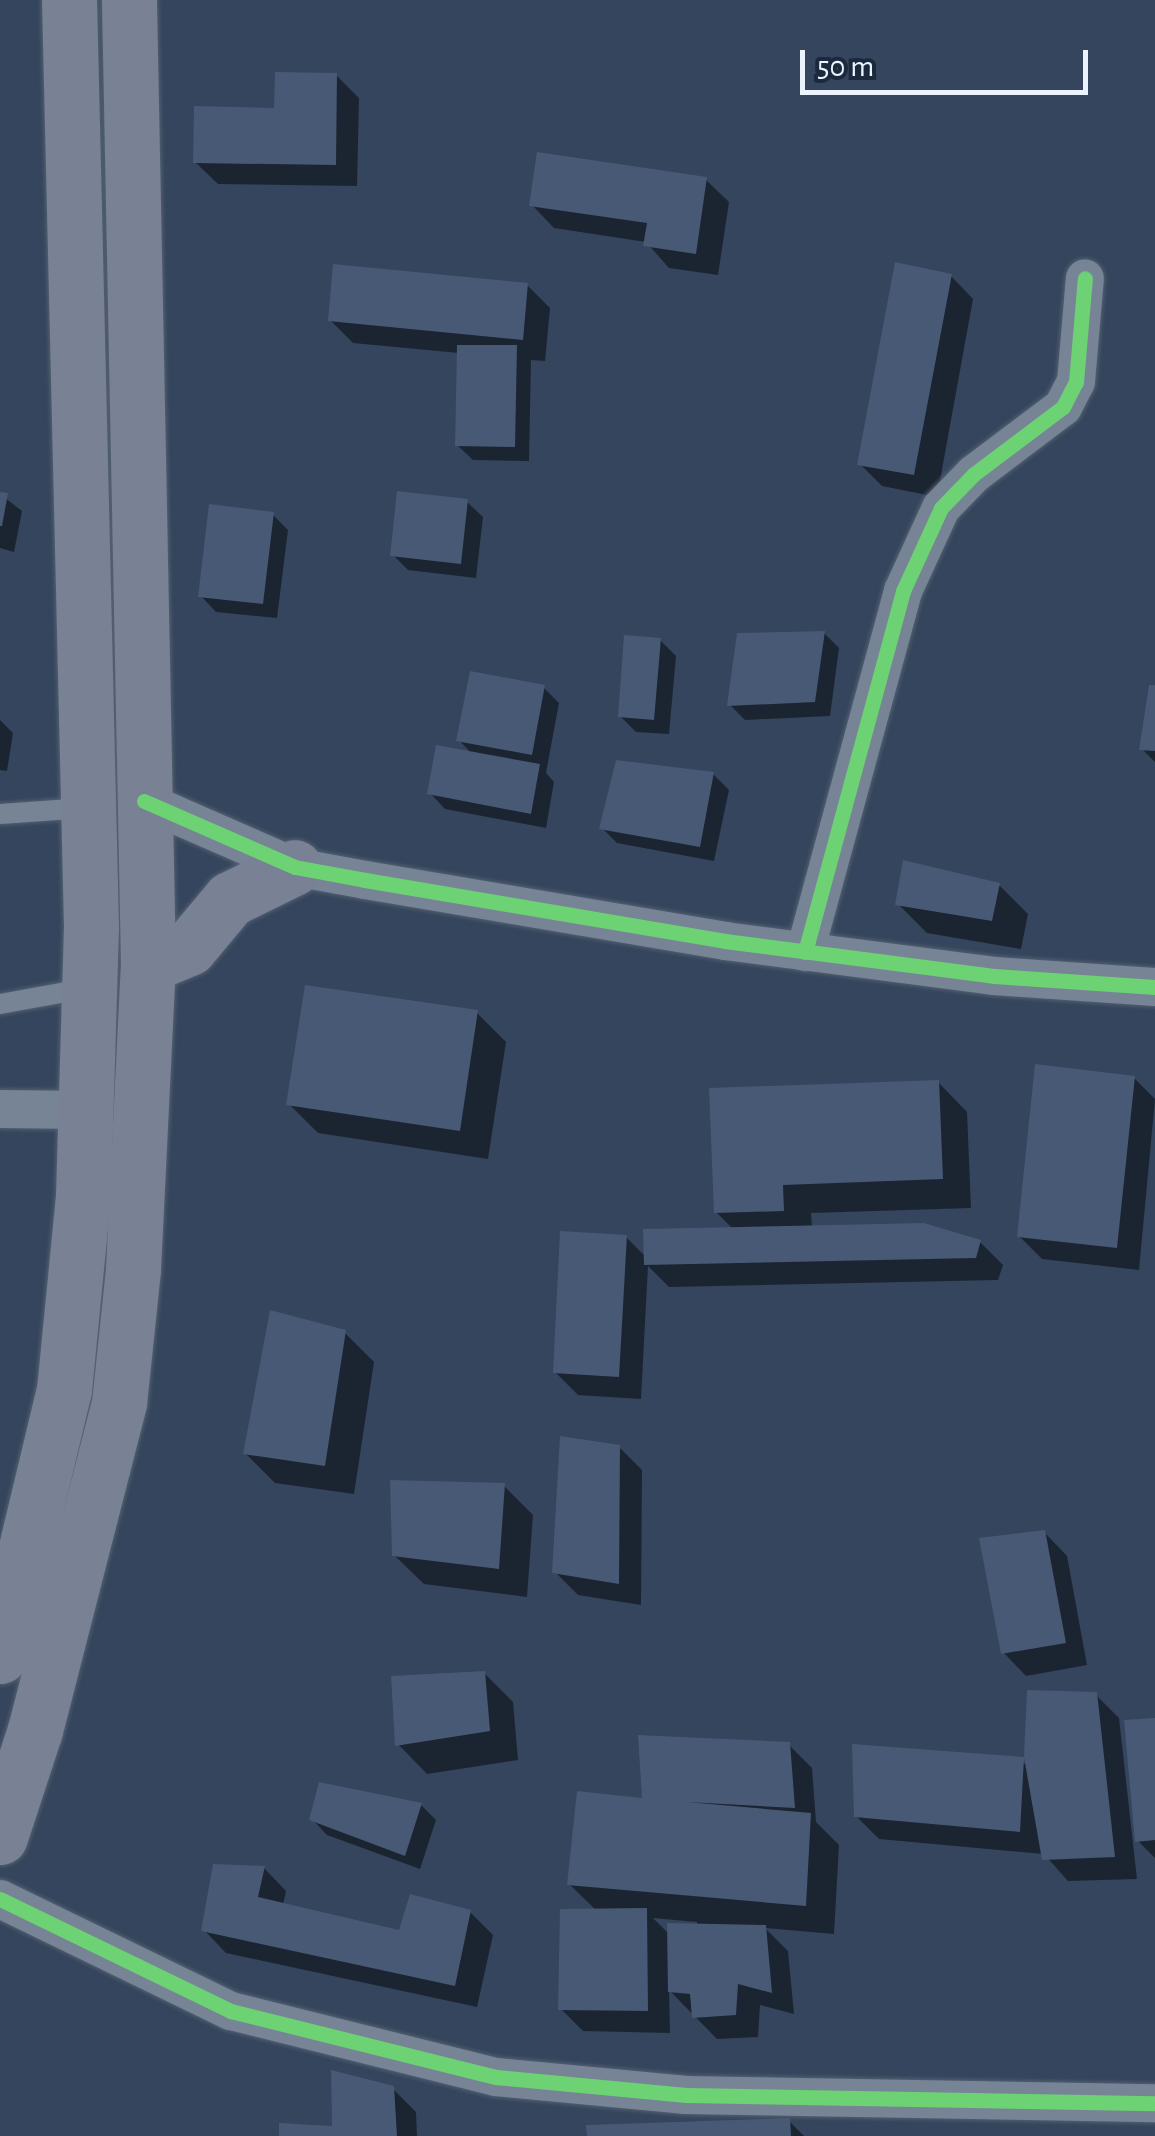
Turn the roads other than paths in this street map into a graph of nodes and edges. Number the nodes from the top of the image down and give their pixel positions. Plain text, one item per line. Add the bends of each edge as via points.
1 (69, 0) edge
2 (129, 0) edge
3 (1085, 278) dead end
4 (144, 801) junction
5 (88, 808) junction
6 (0, 814) edge
7 (295, 867) junction
8 (805, 952) junction
9 (148, 965) junction
10 (1155, 987) edge
11 (90, 988) junction
12 (0, 1004) edge
13 (0, 1110) edge
14 (86, 1110) junction
15 (9, 1578) edge
16 (0, 1656) edge
17 (0, 1838) edge
18 (0, 1899) edge
19 (1155, 2104) edge

1 - 5 main road
2 - 4 main road
3 - 8 street via 1076,382 1063,407 940,508 902,591
4 - 7 street
4 - 9 main road
5 - 6 lane
5 - 11 main road
7 - 8 street
7 - 9 main road via 245,889 189,948
8 - 10 street via 994,976
9 - 17 main road via 133,1269 119,1403
11 - 12 lane
11 - 14 main road
13 - 14 street
14 - 15 main road via 64,1390
15 - 16 main road
18 - 19 street via 231,2011 496,2077 686,2095

